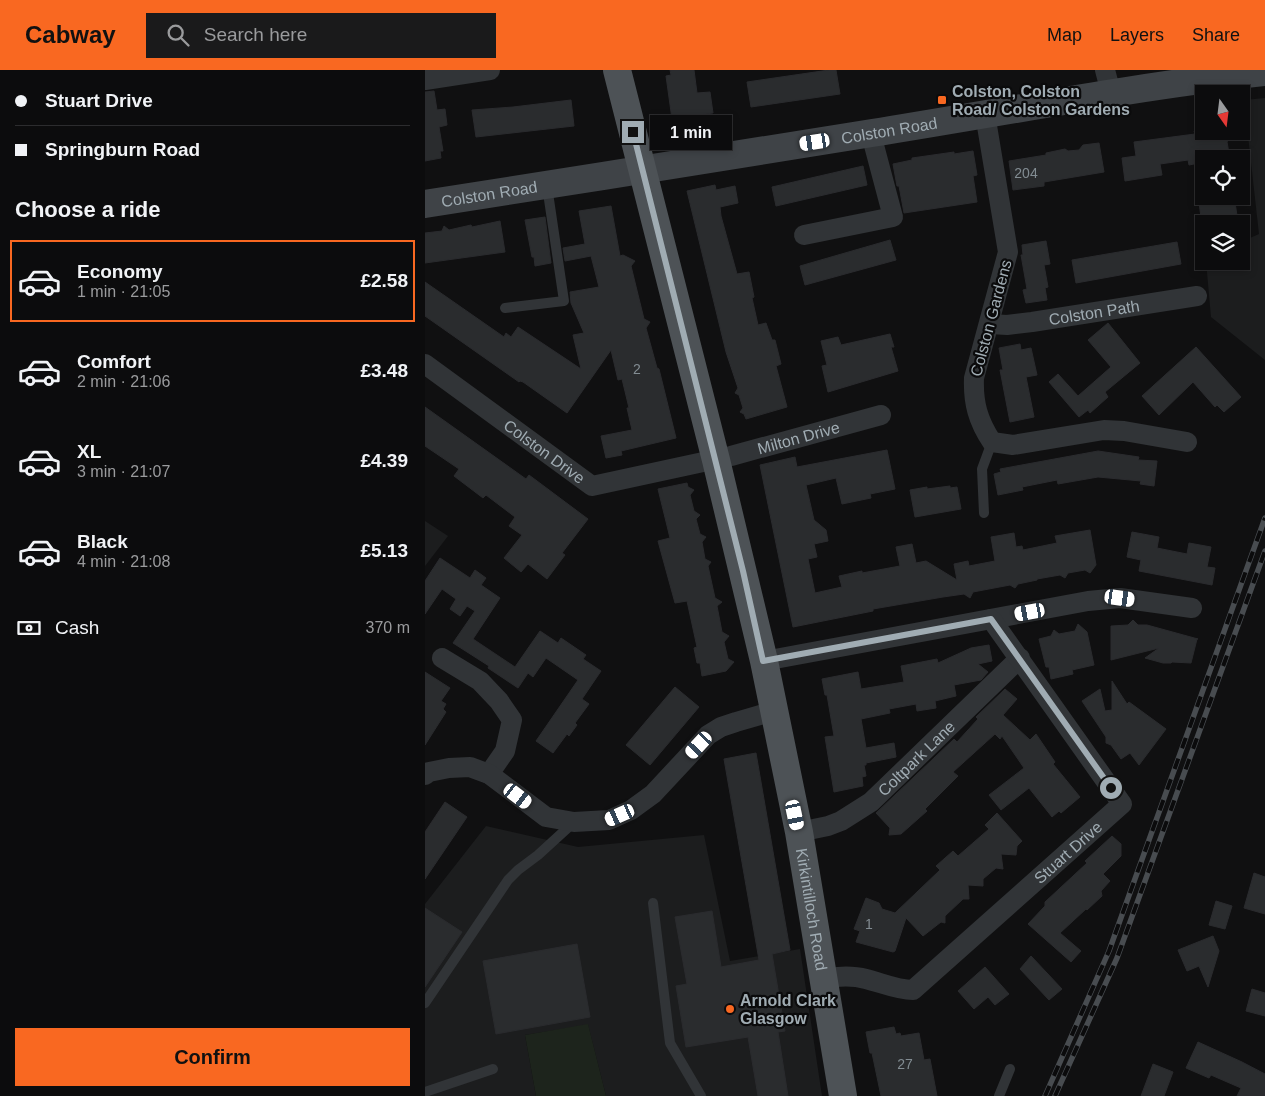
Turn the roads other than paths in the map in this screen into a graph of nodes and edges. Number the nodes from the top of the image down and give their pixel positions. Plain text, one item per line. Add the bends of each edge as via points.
1 (490, 70) edge
2 (617, 70) edge
3 (1265, 72) edge
4 (1207, 74) edge
5 (425, 80) edge
6 (1108, 82) edge
7 (985, 114) junction
8 (871, 134) junction
9 (643, 170) junction
10 (547, 185) junction
11 (425, 204) edge
12 (804, 235) dead end
13 (1197, 296) dead end
14 (505, 308) dead end
15 (990, 324) junction
16 (425, 364) edge
17 (881, 415) dead end
18 (992, 442) junction
19 (1187, 442) dead end
20 (716, 460) junction
21 (983, 513) dead end
22 (1192, 608) dead end
23 (991, 619) junction
24 (441, 658) dead end
25 (1020, 658) junction
26 (763, 661) junction
27 (774, 711) junction
28 (489, 774) junction
29 (425, 775) edge
30 (574, 822) junction
31 (799, 832) junction
32 (653, 903) dead end
33 (822, 979) junction
34 (425, 1003) edge
35 (493, 1068) dead end
36 (1010, 1069) dead end
37 (425, 1092) edge
38 (701, 1096) edge
39 (843, 1096) edge
40 (999, 1096) edge

1 - 5 street
2 - 9 main road, Kirkintilloch Road
3 - 4 street, Colston Road
4 - 6 street, Colston Road
6 - 7 street, Colston Road
7 - 8 street, Colston Road
7 - 15 street, Colston Gardens via 1008,252
8 - 9 street, Colston Road
8 - 12 street via 893,216
9 - 10 street, Colston Road
9 - 20 main road, Kirkintilloch Road
10 - 11 street, Colston Road
10 - 14 lane via 564,301
13 - 15 street, Colston Path via 1032,322
15 - 18 street, Colston Gardens via 974,378 973,395 976,410
16 - 20 street, Colston Drive via 592,486
17 - 20 street, Milton Drive
18 - 19 street via 1013,445 1104,430
18 - 21 lane via 982,469
20 - 26 main road, Kirkintilloch Road
22 - 23 street via 1120,598
23 - 25 street, Stuart Drive
23 - 26 street
24 - 28 street via 480,681 499,700 512,720 505,751
25 - 31 street, Coltpark Lane via 871,802 841,821
25 - 33 street, Stuart Drive via 1122,804 913,990 847,976
26 - 27 main road, Kirkintilloch Road
27 - 30 street via 736,722 709,735 653,794 631,810 609,820
27 - 31 main road, Kirkintilloch Road
28 - 29 street via 470,767 449,768
28 - 30 street via 546,817
30 - 34 lane via 508,880
31 - 33 main road, Kirkintilloch Road
32 - 38 lane via 670,1043
33 - 39 main road, Kirkintilloch Road
35 - 37 lane
36 - 40 lane

